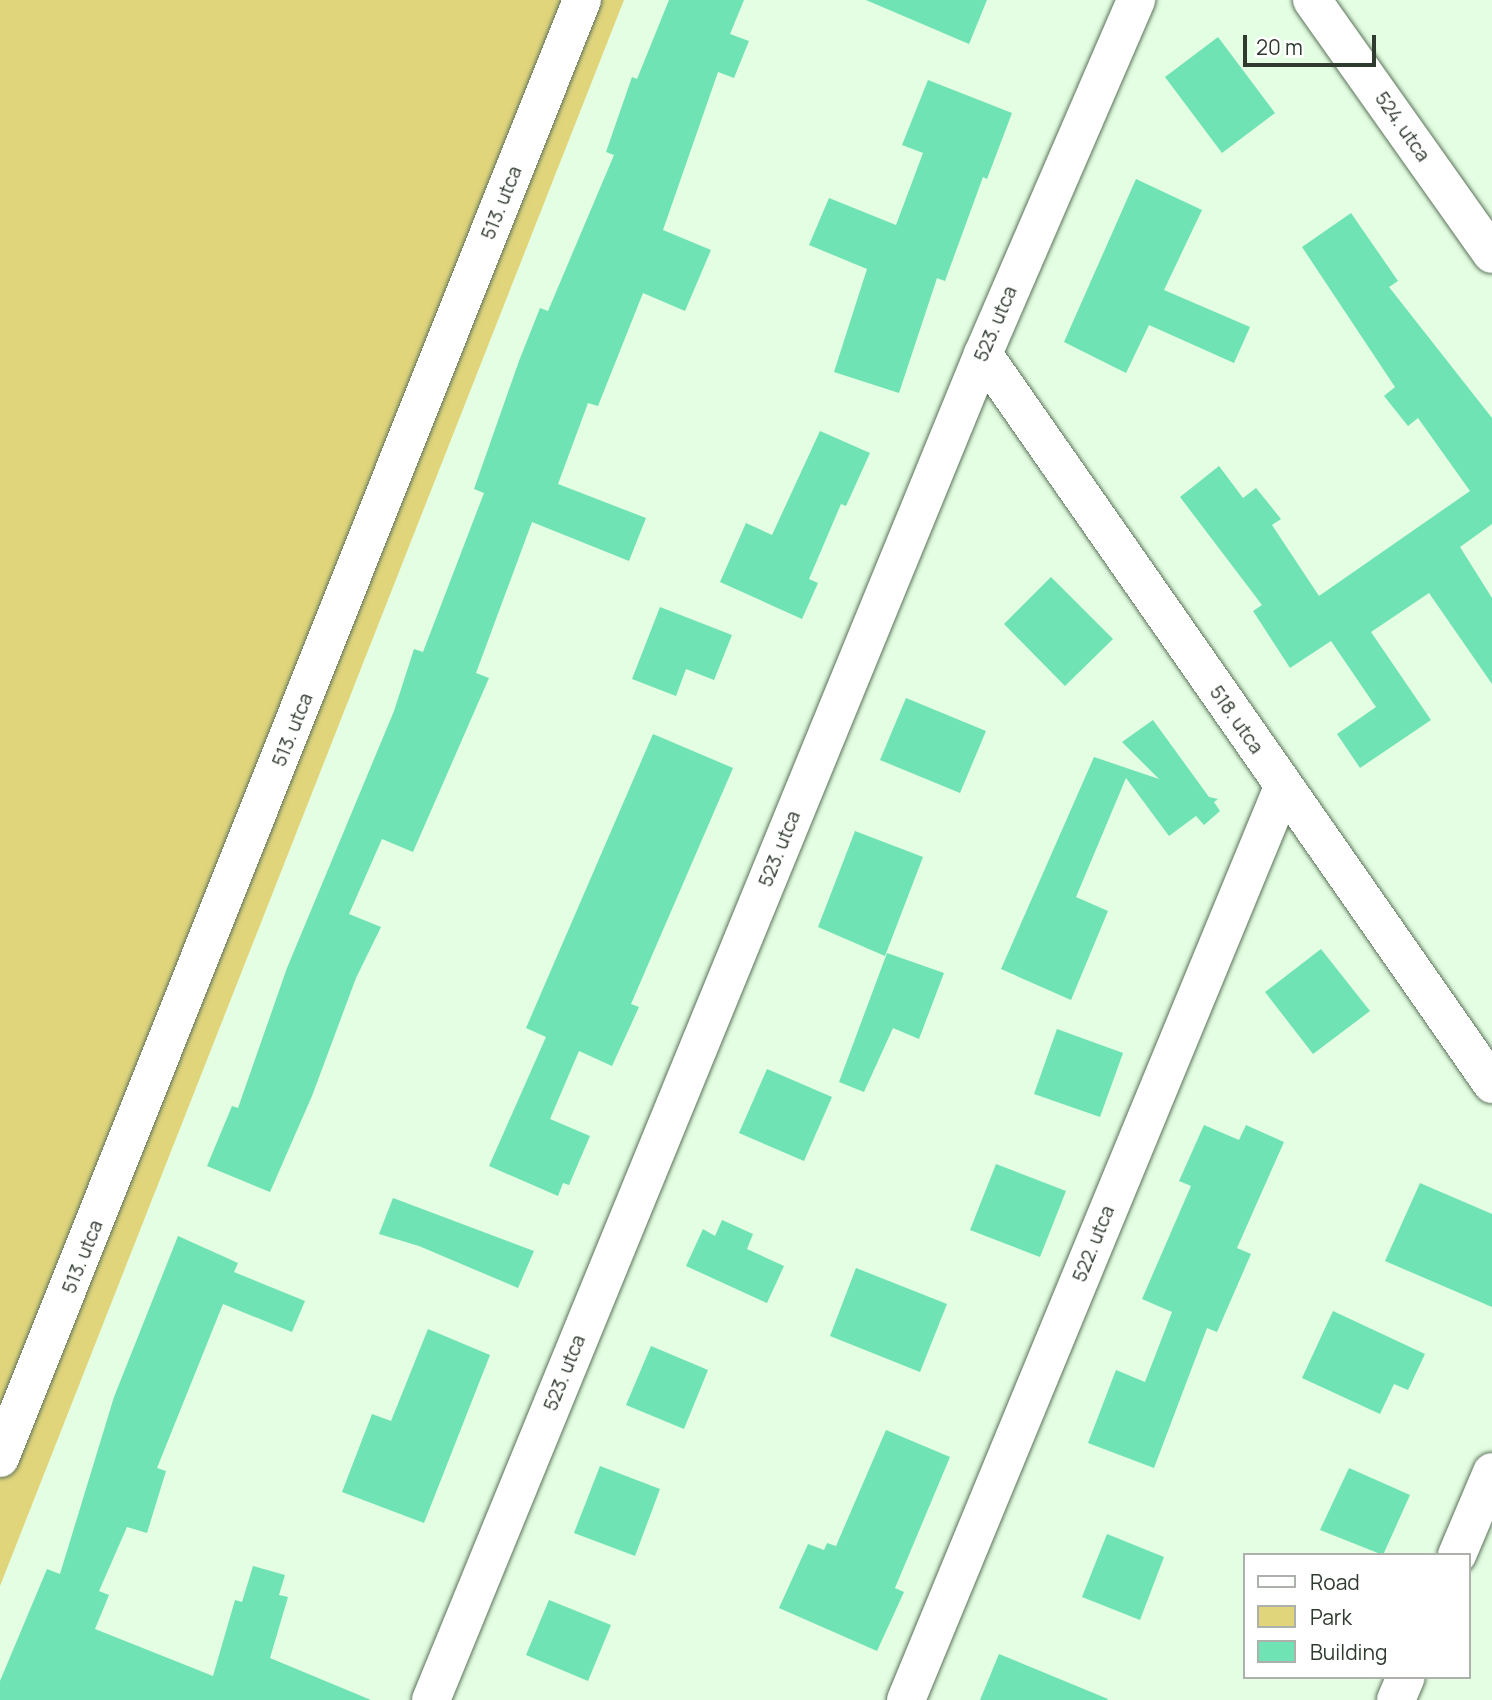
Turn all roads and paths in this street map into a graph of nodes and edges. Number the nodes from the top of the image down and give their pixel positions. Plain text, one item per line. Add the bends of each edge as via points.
1 (582, 0) edge
2 (1136, 0) edge
3 (1312, 0) edge
4 (1492, 254) edge
5 (984, 354) junction
6 (1283, 787) junction
7 (1492, 1084) edge
8 (0, 1458) edge
9 (1492, 1472) edge
10 (1458, 1553) edge
11 (1405, 1679) edge
12 (431, 1700) edge
13 (906, 1700) edge
14 (1396, 1700) edge

1 - 8 street, 513. utca
2 - 5 street, 523. utca
3 - 4 street, 524. utca
5 - 6 street, 518. utca
5 - 12 street, 523. utca
6 - 7 street, 518. utca
6 - 13 street, 522. utca
9 - 10 street
11 - 14 street

